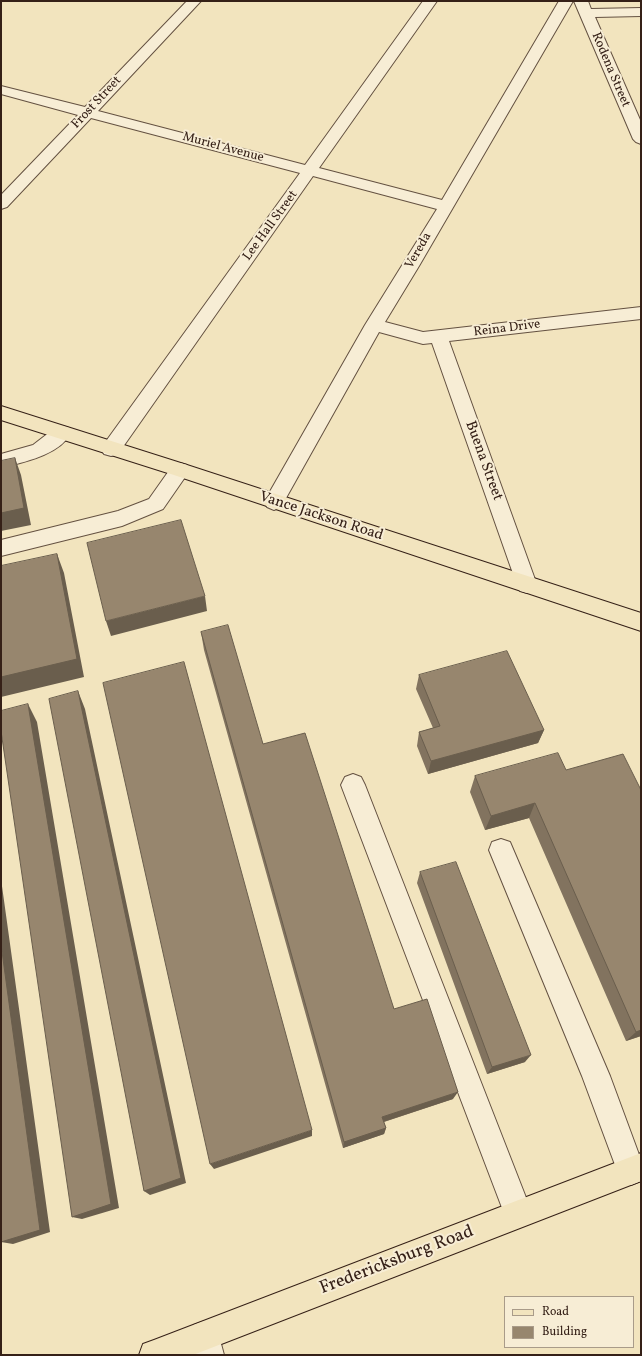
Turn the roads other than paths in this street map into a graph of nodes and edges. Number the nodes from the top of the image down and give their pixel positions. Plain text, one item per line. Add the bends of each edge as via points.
1 (194, 1) edge
2 (430, 1) edge
3 (566, 1) edge
4 (583, 7) edge
5 (641, 12) edge
6 (1, 90) edge
7 (88, 113) junction
8 (641, 139) edge
9 (310, 171) junction
10 (1, 204) edge
11 (446, 206) junction
12 (641, 313) edge
13 (374, 325) junction
14 (439, 337) junction
15 (1, 413) edge
16 (62, 433) junction
17 (111, 450) junction
18 (1, 461) edge
19 (180, 470) junction
20 (274, 502) junction
21 (1, 548) edge
22 (527, 585) junction
23 (641, 622) edge
24 (353, 785) dead end
25 (501, 850) dead end
26 (636, 1169) edge
27 (518, 1213) junction
28 (207, 1345) edge
29 (154, 1355) edge

1 - 7 street, Frost Street
2 - 9 street, Lee Hall Street
3 - 11 street, Vereda
4 - 5 street
4 - 8 street, Rodena Street
6 - 7 street, Muriel Avenue
7 - 9 street, Muriel Avenue
7 - 10 street, Frost Street
9 - 11 street, Muriel Avenue
9 - 17 street, Lee Hall Street
11 - 13 street, Vereda
12 - 14 street, Reina Drive
13 - 14 street, Reina Drive via 423,338
13 - 20 street, Vereda
14 - 22 street, Buena Street
15 - 16 main road, Vance Jackson Road
16 - 17 main road, Vance Jackson Road
16 - 18 street via 39,450
17 - 19 main road, Vance Jackson Road
19 - 20 main road, Vance Jackson Road
19 - 21 street via 156,504 122,518
20 - 22 main road, Vance Jackson Road
22 - 23 main road, Vance Jackson Road
24 - 27 street
25 - 26 street
26 - 27 main road, Fredericksburg Road
27 - 28 main road, Fredericksburg Road
28 - 29 main road, Fredericksburg Road

